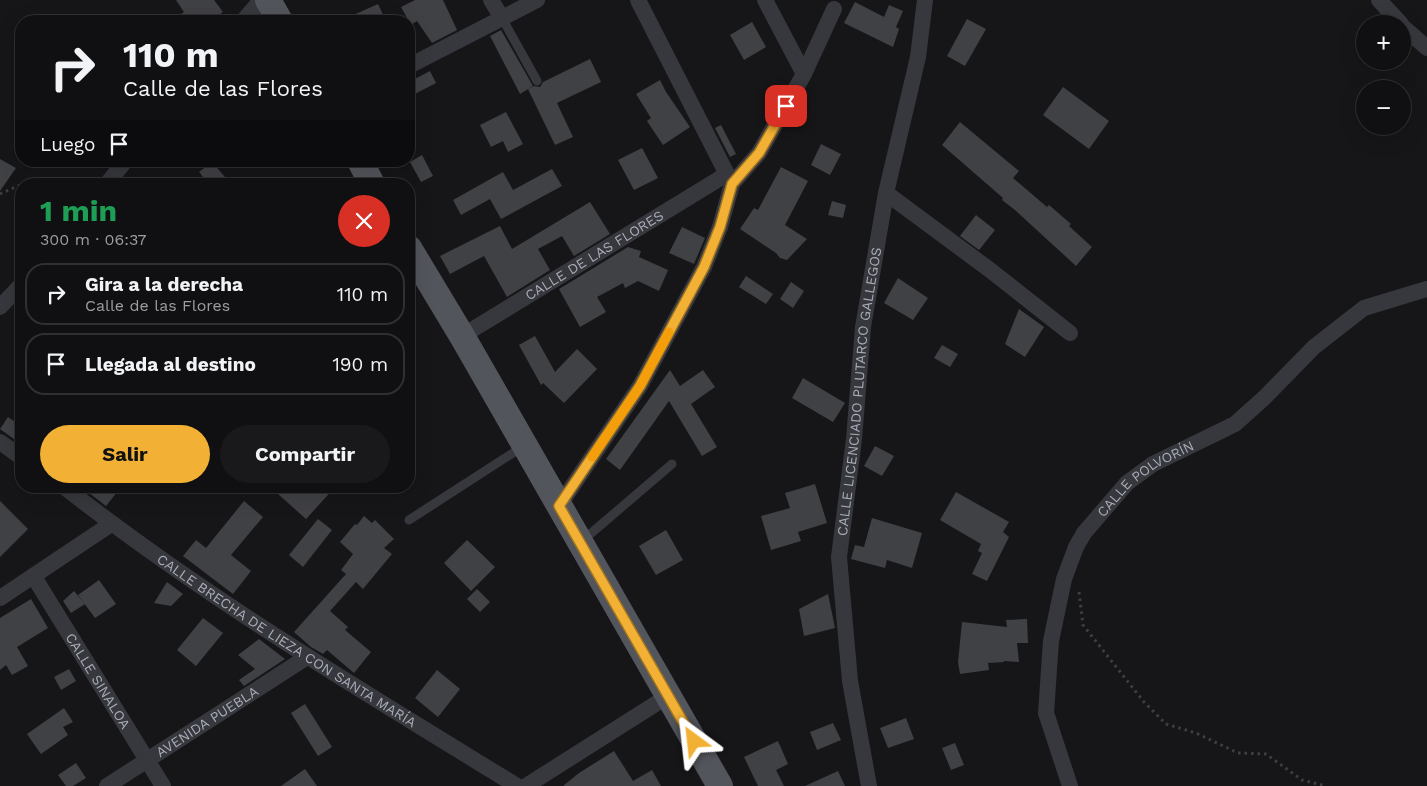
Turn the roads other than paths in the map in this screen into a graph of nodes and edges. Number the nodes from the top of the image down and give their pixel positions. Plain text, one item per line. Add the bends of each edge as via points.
1 (261, 0) edge
2 (268, 0) edge
3 (491, 0) edge
4 (537, 0) edge
5 (638, 0) edge
6 (765, 0) edge
7 (925, 0) edge
8 (1379, 0) edge
9 (834, 9) dead end
10 (248, 15) edge
11 (277, 15) edge
12 (1393, 15) edge
13 (502, 18) junction
14 (1411, 33) edge
15 (1427, 48) edge
16 (415, 63) edge
17 (804, 74) junction
18 (537, 81) dead end
19 (120, 167) edge
20 (112, 178) edge
21 (729, 179) junction
22 (886, 193) junction
23 (415, 258) edge
24 (1427, 288) edge
25 (15, 291) edge
26 (0, 307) edge
27 (1070, 333) dead end
28 (462, 336) junction
29 (0, 442) edge
30 (525, 445) junction
31 (15, 453) edge
32 (672, 464) dead end
33 (72, 493) edge
34 (559, 506) junction
35 (410, 520) dead end
36 (111, 524) junction
37 (580, 542) junction
38 (34, 577) junction
39 (0, 598) edge
40 (307, 657) junction
41 (668, 696) junction
42 (146, 760) junction
43 (107, 786) edge
44 (163, 786) edge
45 (516, 786) edge
46 (526, 786) edge
47 (720, 786) edge
48 (869, 786) edge
49 (1070, 786) edge

1 - 10 street
2 - 11 main road
3 - 13 street
4 - 13 street
5 - 21 street
6 - 17 street
7 - 22 street, CALLE LICENCIADO PLUTARCO GALLEGOS via 918,57
8 - 12 street
9 - 17 street, CALLE DE LAS FLORES
13 - 16 street
13 - 18 lane
14 - 15 street
17 - 21 street, CALLE DE LAS FLORES via 759,153
19 - 20 street
21 - 28 street, CALLE DE LAS FLORES
21 - 34 street, CALLE DE LAS FLORES via 720,227 704,267 640,386
22 - 27 street
22 - 48 street, CALLE LICENCIADO PLUTARCO GALLEGOS via 863,327 854,439 839,557 850,681
23 - 28 main road
24 - 49 street, CALLE POLVORÍN via 1364,308 1314,347 1234,424 1153,464 1127,483 1084,533 1064,579 1051,641 1046,713
25 - 26 street
28 - 30 main road
29 - 31 street
30 - 34 main road
30 - 35 lane
32 - 37 lane
33 - 36 street, CALLE BRECHA DE LIEZA CON SANTA MARÍA
34 - 37 main road
36 - 38 street
36 - 40 street, CALLE BRECHA DE LIEZA CON SANTA MARÍA
37 - 41 main road
38 - 39 street
38 - 42 street, CALLE SINALOA
40 - 42 street, AVENIDA PUEBLA
40 - 45 street, CALLE BRECHA DE LIEZA CON SANTA MARÍA
41 - 46 street
41 - 47 main road
42 - 43 street, AVENIDA PUEBLA
42 - 44 street, CALLE SINALOA

